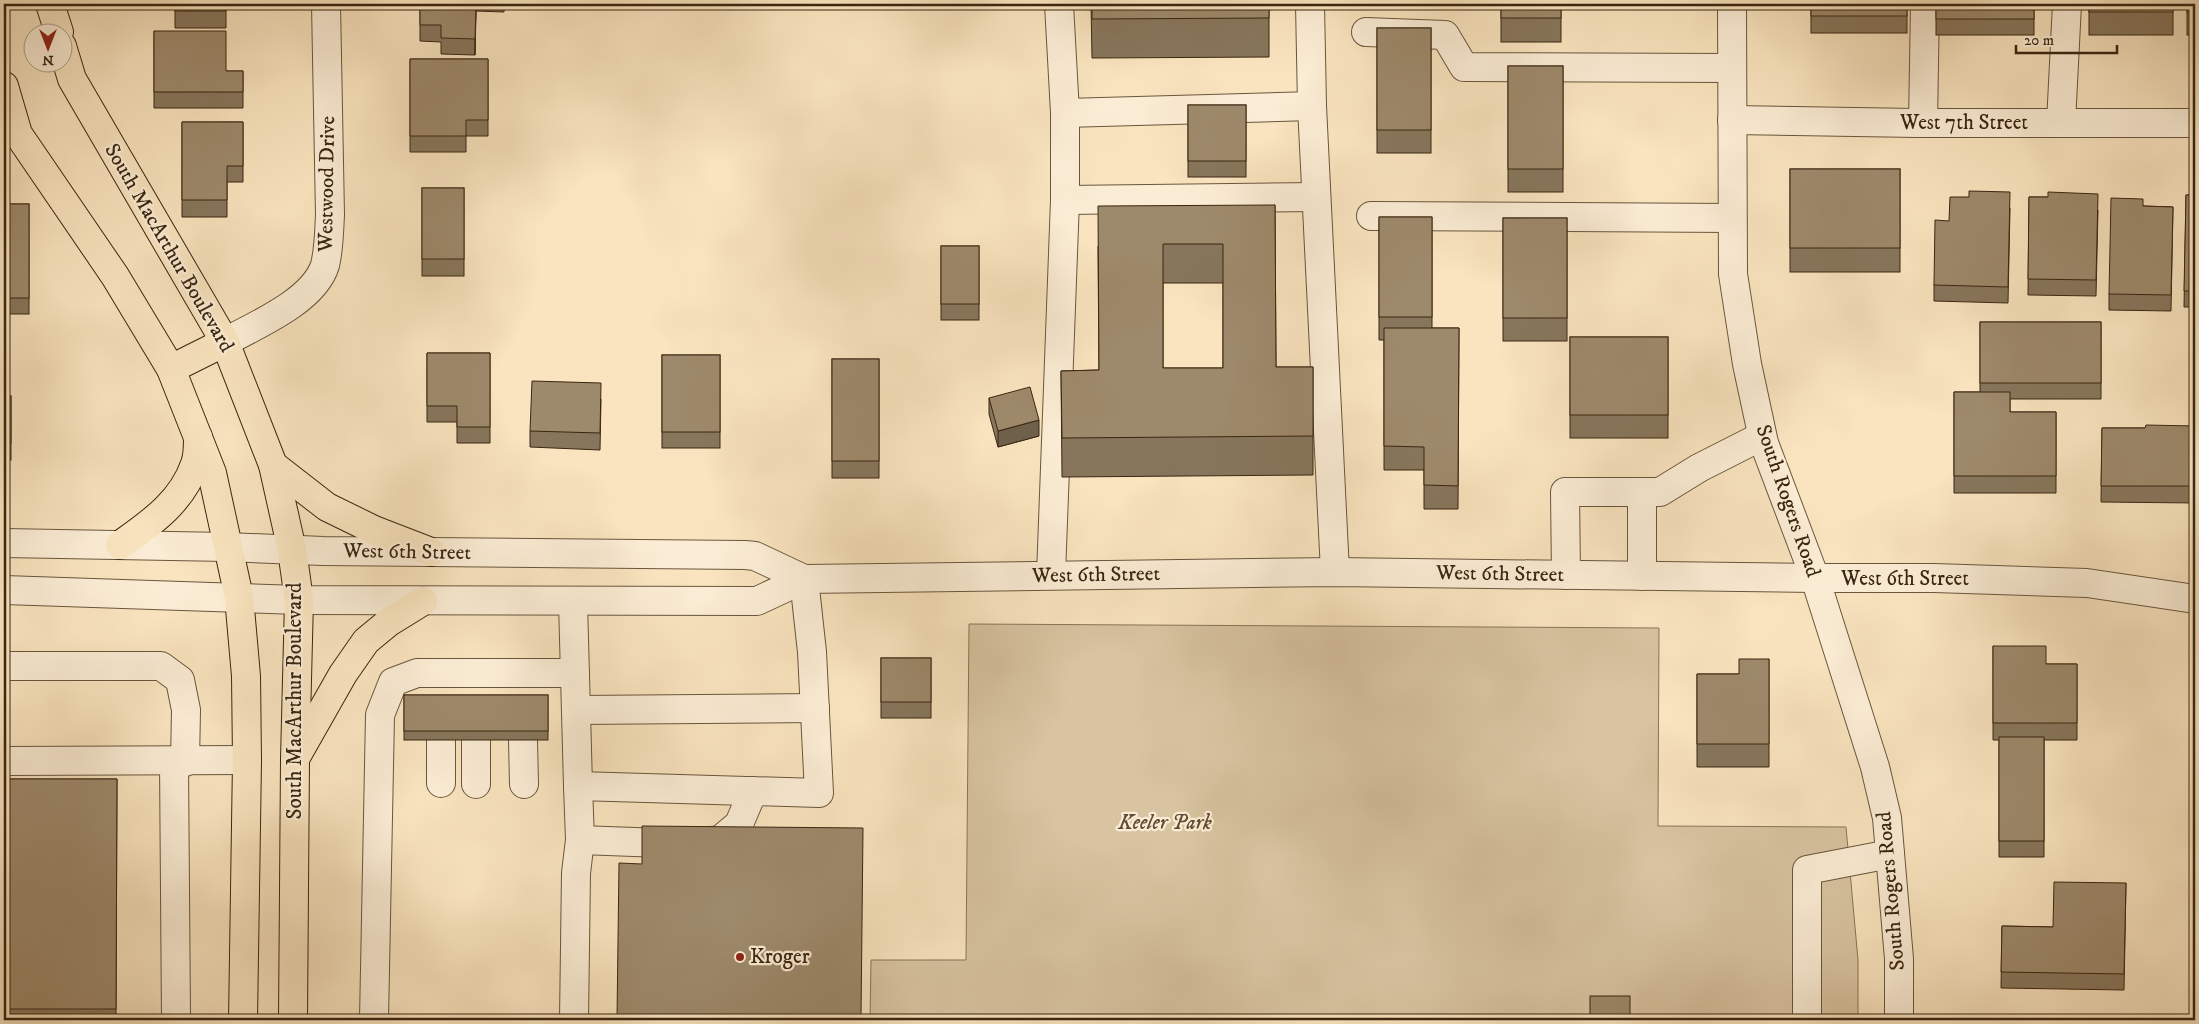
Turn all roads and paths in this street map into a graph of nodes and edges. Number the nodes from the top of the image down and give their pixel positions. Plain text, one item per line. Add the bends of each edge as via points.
1 (50, 4) edge
2 (326, 4) edge
3 (1059, 4) edge
4 (1310, 4) edge
5 (1732, 4) edge
6 (1925, 4) edge
7 (2067, 4) edge
8 (55, 22) edge
9 (1366, 32) dead end
10 (1732, 68) junction
11 (70, 72) edge
12 (4, 86) edge
13 (1312, 106) junction
14 (1065, 112) junction
15 (1732, 120) junction
16 (1923, 123) junction
17 (2061, 123) junction
18 (2195, 123) edge
19 (1316, 197) junction
20 (1064, 200) junction
21 (1371, 216) dead end
22 (1732, 218) junction
23 (225, 342) junction
24 (172, 368) junction
25 (1762, 436) junction
26 (198, 437) junction
27 (273, 465) junction
28 (1642, 492) junction
29 (4, 543) edge
30 (120, 545) junction
31 (227, 547) junction
32 (292, 550) junction
33 (431, 552) junction
34 (1334, 572) junction
35 (1051, 575) junction
36 (1566, 575) junction
37 (1642, 576) junction
38 (1815, 578) junction
39 (804, 579) junction
40 (4, 590) edge
41 (240, 597) junction
42 (2195, 599) edge
43 (299, 600) junction
44 (423, 600) junction
45 (573, 602) junction
46 (4, 666) edge
47 (575, 673) junction
48 (815, 708) junction
49 (576, 710) junction
50 (442, 740) edge
51 (476, 740) edge
52 (523, 740) edge
53 (295, 759) junction
54 (247, 760) junction
55 (4, 761) edge
56 (180, 762) junction
57 (441, 783) dead end
58 (476, 784) dead end
59 (524, 784) dead end
60 (578, 786) junction
61 (754, 790) junction
62 (580, 840) junction
63 (1890, 854) junction
64 (176, 1020) edge
65 (244, 1020) edge
66 (293, 1020) edge
67 (374, 1020) edge
68 (574, 1020) edge
69 (1807, 1020) edge
70 (1899, 1020) edge

1 - 8 main road
2 - 23 street, Westwood Drive via 330,215 324,266 318,280 302,296
3 - 14 street
4 - 13 street
5 - 10 street, South Rogers Road
6 - 16 street
7 - 17 street
9 - 10 street via 1445,35 1464,67
10 - 15 street, South Rogers Road
11 - 23 main road, South MacArthur Boulevard
12 - 24 main road via 18,134 115,276
13 - 14 street
13 - 19 street
14 - 20 street
15 - 16 street, West 7th Street
15 - 22 street, South Rogers Road
16 - 17 street, West 7th Street
17 - 18 street, West 7th Street
19 - 20 street
19 - 34 street
20 - 35 street
21 - 22 street
22 - 25 street, South Rogers Road via 1733,274
23 - 24 main road
23 - 27 main road, South MacArthur Boulevard
24 - 26 main road
25 - 28 street via 1660,492
25 - 38 street, South Rogers Road
26 - 30 main road via 196,463 180,493 157,519
26 - 31 main road via 212,473
27 - 32 main road, South MacArthur Boulevard
27 - 33 main road via 327,507
28 - 36 street via 1565,492
28 - 37 street
29 - 30 street, West 6th Street
30 - 31 street, West 6th Street
31 - 32 street, West 6th Street
31 - 41 main road
32 - 33 street, West 6th Street
32 - 43 main road, South MacArthur Boulevard
33 - 39 street, West 6th Street via 755,556
34 - 35 street, West 6th Street
34 - 36 street, West 6th Street
35 - 39 street, West 6th Street
36 - 37 street, West 6th Street
37 - 38 street, West 6th Street
38 - 42 street, West 6th Street via 2087,583
38 - 63 street, South Rogers Road via 1874,766 1887,818
39 - 45 street, West 6th Street via 757,600
39 - 48 street
40 - 41 street, West 6th Street
41 - 43 street, West 6th Street
41 - 54 main road via 246,676
43 - 44 street, West 6th Street
43 - 53 main road, South MacArthur Boulevard
44 - 45 street, West 6th Street
44 - 53 main road via 366,641 343,674
45 - 47 street
46 - 56 street via 161,666 180,680 186,710
47 - 49 street
47 - 67 street via 523,685 440,685 417,673 393,682 380,715
48 - 49 street
48 - 61 street via 819,793
49 - 60 street
50 - 57 street
51 - 58 street
52 - 59 street
53 - 66 main road, South MacArthur Boulevard
54 - 56 street
54 - 65 main road
55 - 56 street
56 - 64 street
60 - 61 street
60 - 62 street
61 - 62 street via 739,824 720,840 689,844
62 - 68 street via 576,873
63 - 69 street via 1807,870
63 - 70 street, South Rogers Road via 1899,959

